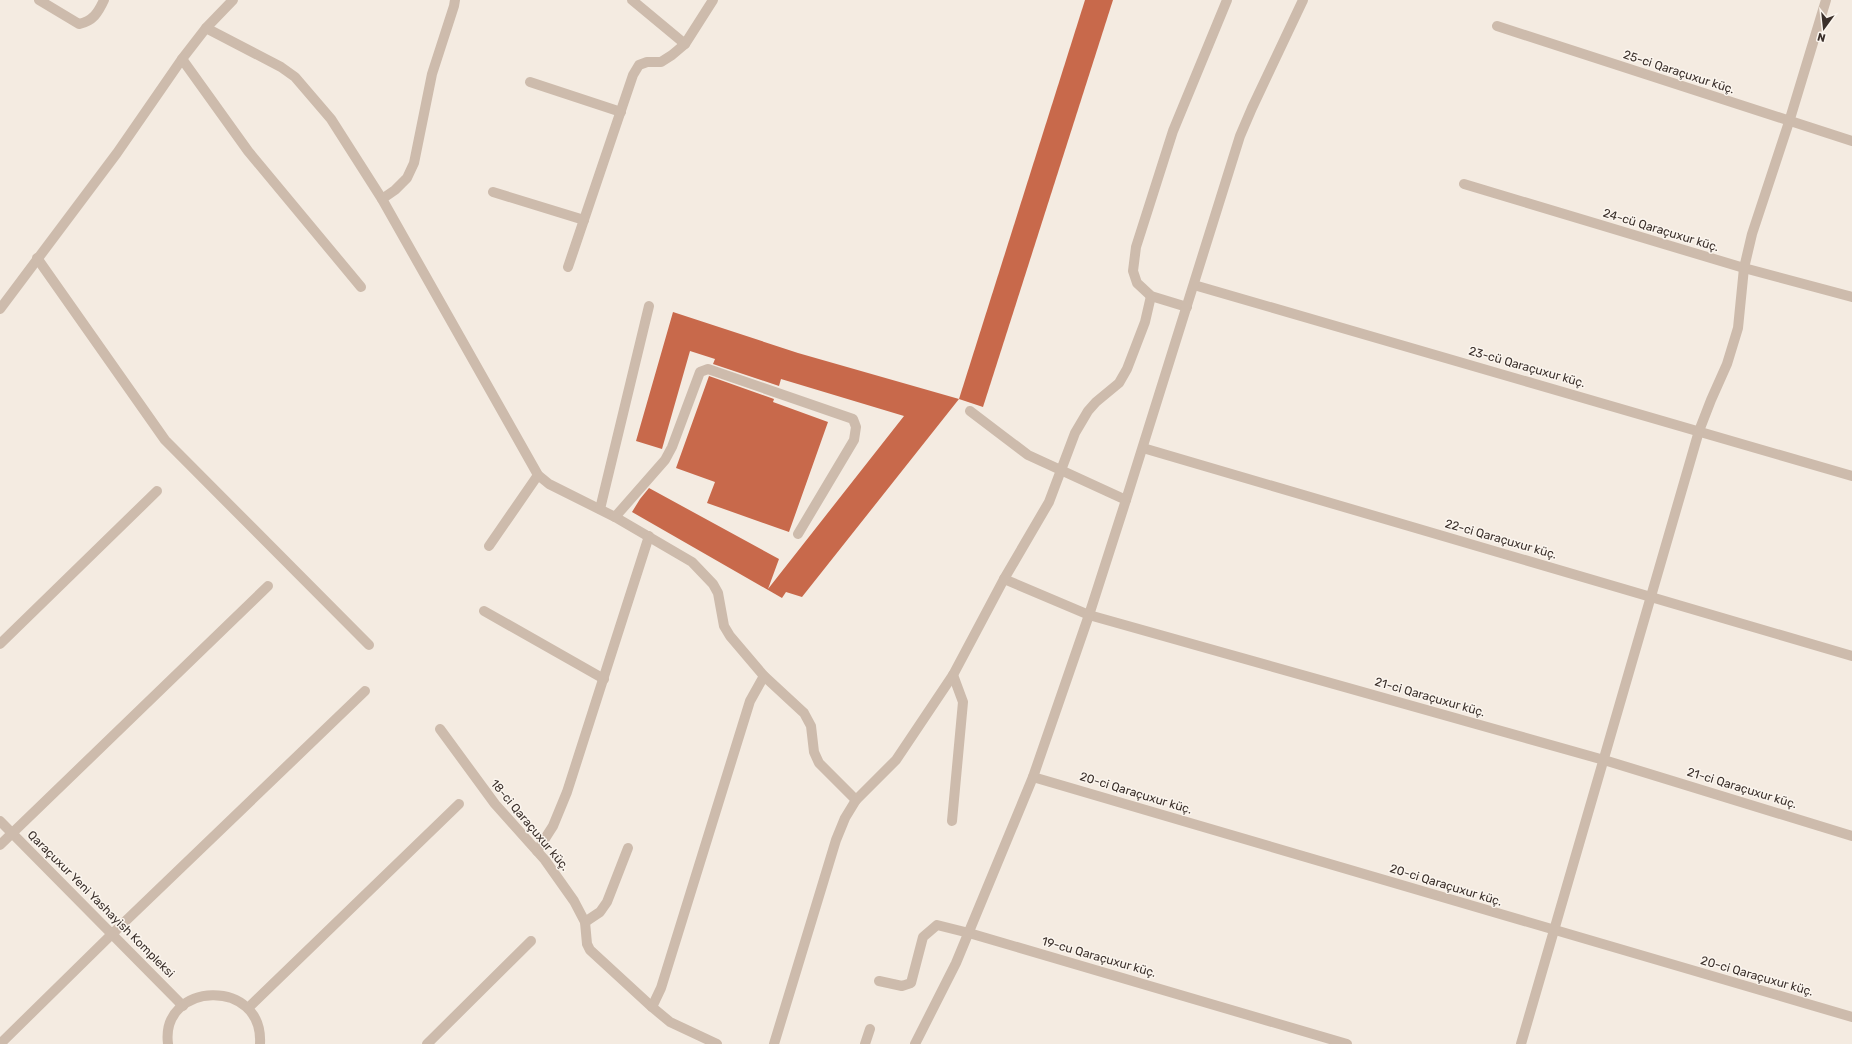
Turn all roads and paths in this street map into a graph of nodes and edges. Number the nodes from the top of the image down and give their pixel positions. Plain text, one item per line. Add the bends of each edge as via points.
1 (39, 0) edge
2 (104, 0) edge
3 (234, 0) edge
4 (454, 0) edge
5 (632, 0) edge
6 (713, 0) edge
7 (1227, 0) edge
8 (1303, 0) edge
9 (1826, 0) edge
10 (1497, 26) dead end
11 (206, 28) junction
12 (686, 44) junction
13 (182, 59) junction
14 (530, 82) dead end
15 (621, 112) junction
16 (1789, 122) junction
17 (1852, 141) edge
18 (1464, 184) dead end
19 (493, 192) dead end
20 (382, 199) junction
21 (584, 220) junction
22 (37, 258) junction
23 (568, 267) dead end
24 (1744, 268) junction
25 (1194, 285) junction
26 (361, 287) dead end
27 (1151, 296) junction
28 (1852, 296) edge
29 (649, 306) dead end
30 (1187, 307) junction
31 (0, 309) edge
32 (970, 411) dead end
33 (1699, 431) junction
34 (1143, 448) junction
35 (1062, 471) junction
36 (538, 475) junction
37 (1852, 476) edge
38 (157, 491) dead end
39 (1126, 500) junction
40 (600, 509) junction
41 (615, 517) junction
42 (798, 534) dead end
43 (649, 536) junction
44 (489, 546) dead end
45 (1004, 579) junction
46 (268, 586) dead end
47 (1652, 596) junction
48 (484, 611) dead end
49 (1089, 616) junction
50 (0, 644) edge
51 (369, 645) dead end
52 (1852, 656) edge
53 (953, 674) junction
54 (764, 676) junction
55 (604, 679) junction
56 (365, 691) dead end
57 (440, 729) dead end
58 (1604, 760) junction
59 (1034, 776) junction
60 (856, 800) junction
61 (460, 804) dead end
62 (0, 821) edge
63 (952, 821) dead end
64 (12, 833) junction
65 (1852, 836) edge
66 (0, 845) edge
67 (628, 848) dead end
68 (537, 851) junction
69 (585, 922) junction
70 (1552, 930) junction
71 (969, 933) junction
72 (111, 935) junction
73 (531, 941) dead end
74 (880, 981) dead end
75 (183, 1006) junction
76 (652, 1007) junction
77 (248, 1008) junction
78 (1852, 1017) edge
79 (870, 1029) dead end
80 (0, 1044) edge
81 (168, 1044) edge
82 (260, 1044) edge
83 (427, 1044) edge
84 (717, 1044) edge
85 (774, 1044) edge
86 (865, 1044) edge
87 (915, 1044) edge
88 (1347, 1044) edge
89 (1521, 1044) edge

1 - 2 street via 79,24 95,17
3 - 11 street
4 - 20 street via 432,74 414,163 407,178
5 - 12 street
6 - 12 street
7 - 27 street via 1173,131 1136,247 1133,271 1137,283
8 - 25 street via 1240,136
9 - 16 street
10 - 16 street, 25-ci Qaraçuxur küç.
11 - 13 street
11 - 20 street via 281,67 295,77 332,119
12 - 15 street via 662,62 639,65 633,75
13 - 22 street via 118,153
13 - 26 street via 248,152
14 - 15 street
15 - 21 street
16 - 17 street, 25-ci Qaraçuxur küç.
16 - 24 street via 1752,234
18 - 24 street, 24-cü Qaraçuxur küç.
19 - 21 street
20 - 36 street
21 - 23 street
22 - 31 street
22 - 51 street via 165,440
24 - 28 street, 24-cü Qaraçuxur küç.
24 - 33 street via 1738,328 1727,364
25 - 30 street
25 - 33 street, 23-cü Qaraçuxur küç.
27 - 30 street
27 - 35 street via 1145,322 1127,369 1119,383 1088,411 1075,433
29 - 40 street
30 - 34 street
32 - 35 street via 1028,455
33 - 37 street, 23-cü Qaraçuxur küç.
33 - 47 street
34 - 39 street
34 - 47 street, 22-ci Qaraçuxur küç.
35 - 39 street
35 - 45 street via 1049,502
36 - 40 street via 549,484
36 - 44 street
38 - 50 street
39 - 49 street
40 - 41 street
41 - 42 street via 664,460 672,447 700,372 708,369 853,419 856,427 854,440
41 - 43 street
43 - 54 street via 692,562 713,584 718,593 724,626
43 - 55 street
45 - 49 street, 21-ci Qaraçuxur küç.
45 - 53 street
46 - 64 street
47 - 52 street, 22-ci Qaraçuxur küç.
47 - 58 street
48 - 55 street
49 - 58 street, 21-ci Qaraçuxur küç.
49 - 59 street
53 - 60 street via 896,760
53 - 63 street via 963,702
54 - 60 street via 804,713 810,726 814,752 819,763
54 - 76 street via 750,701 661,988
55 - 68 street via 560,812
56 - 72 street
57 - 68 street, 18-ci Qaraçuxur küç. via 495,804
58 - 65 street, 21-ci Qaraçuxur küç.
58 - 70 street
59 - 70 street, 20-ci Qaraçuxur küç.
59 - 71 street
60 - 85 street via 836,840
61 - 77 street
62 - 64 street, Qaraçuxur Yeni Yashayish Kompleksi
64 - 66 street
64 - 72 street, Qaraçuxur Yeni Yashayish Kompleksi
67 - 69 street via 607,902 600,912
68 - 69 street, 18-ci Qaraçuxur küç. via 574,901
69 - 76 street, 18-ci Qaraçuxur küç. via 590,950
70 - 78 street, 20-ci Qaraçuxur küç.
70 - 89 street
71 - 74 street, 19-cu Qaraçuxur küç. via 937,925 923,937 911,983 902,986
71 - 87 street
71 - 88 street, 19-cu Qaraçuxur küç.
72 - 75 street, Qaraçuxur Yeni Yashayish Kompleksi
72 - 80 street
73 - 83 street
75 - 77 street via 195,998 209,994 236,999
75 - 81 street via 175,1015 170,1027
76 - 84 street, 18-ci Qaraçuxur küç. via 670,1022
77 - 82 street via 256,1021
79 - 86 street

